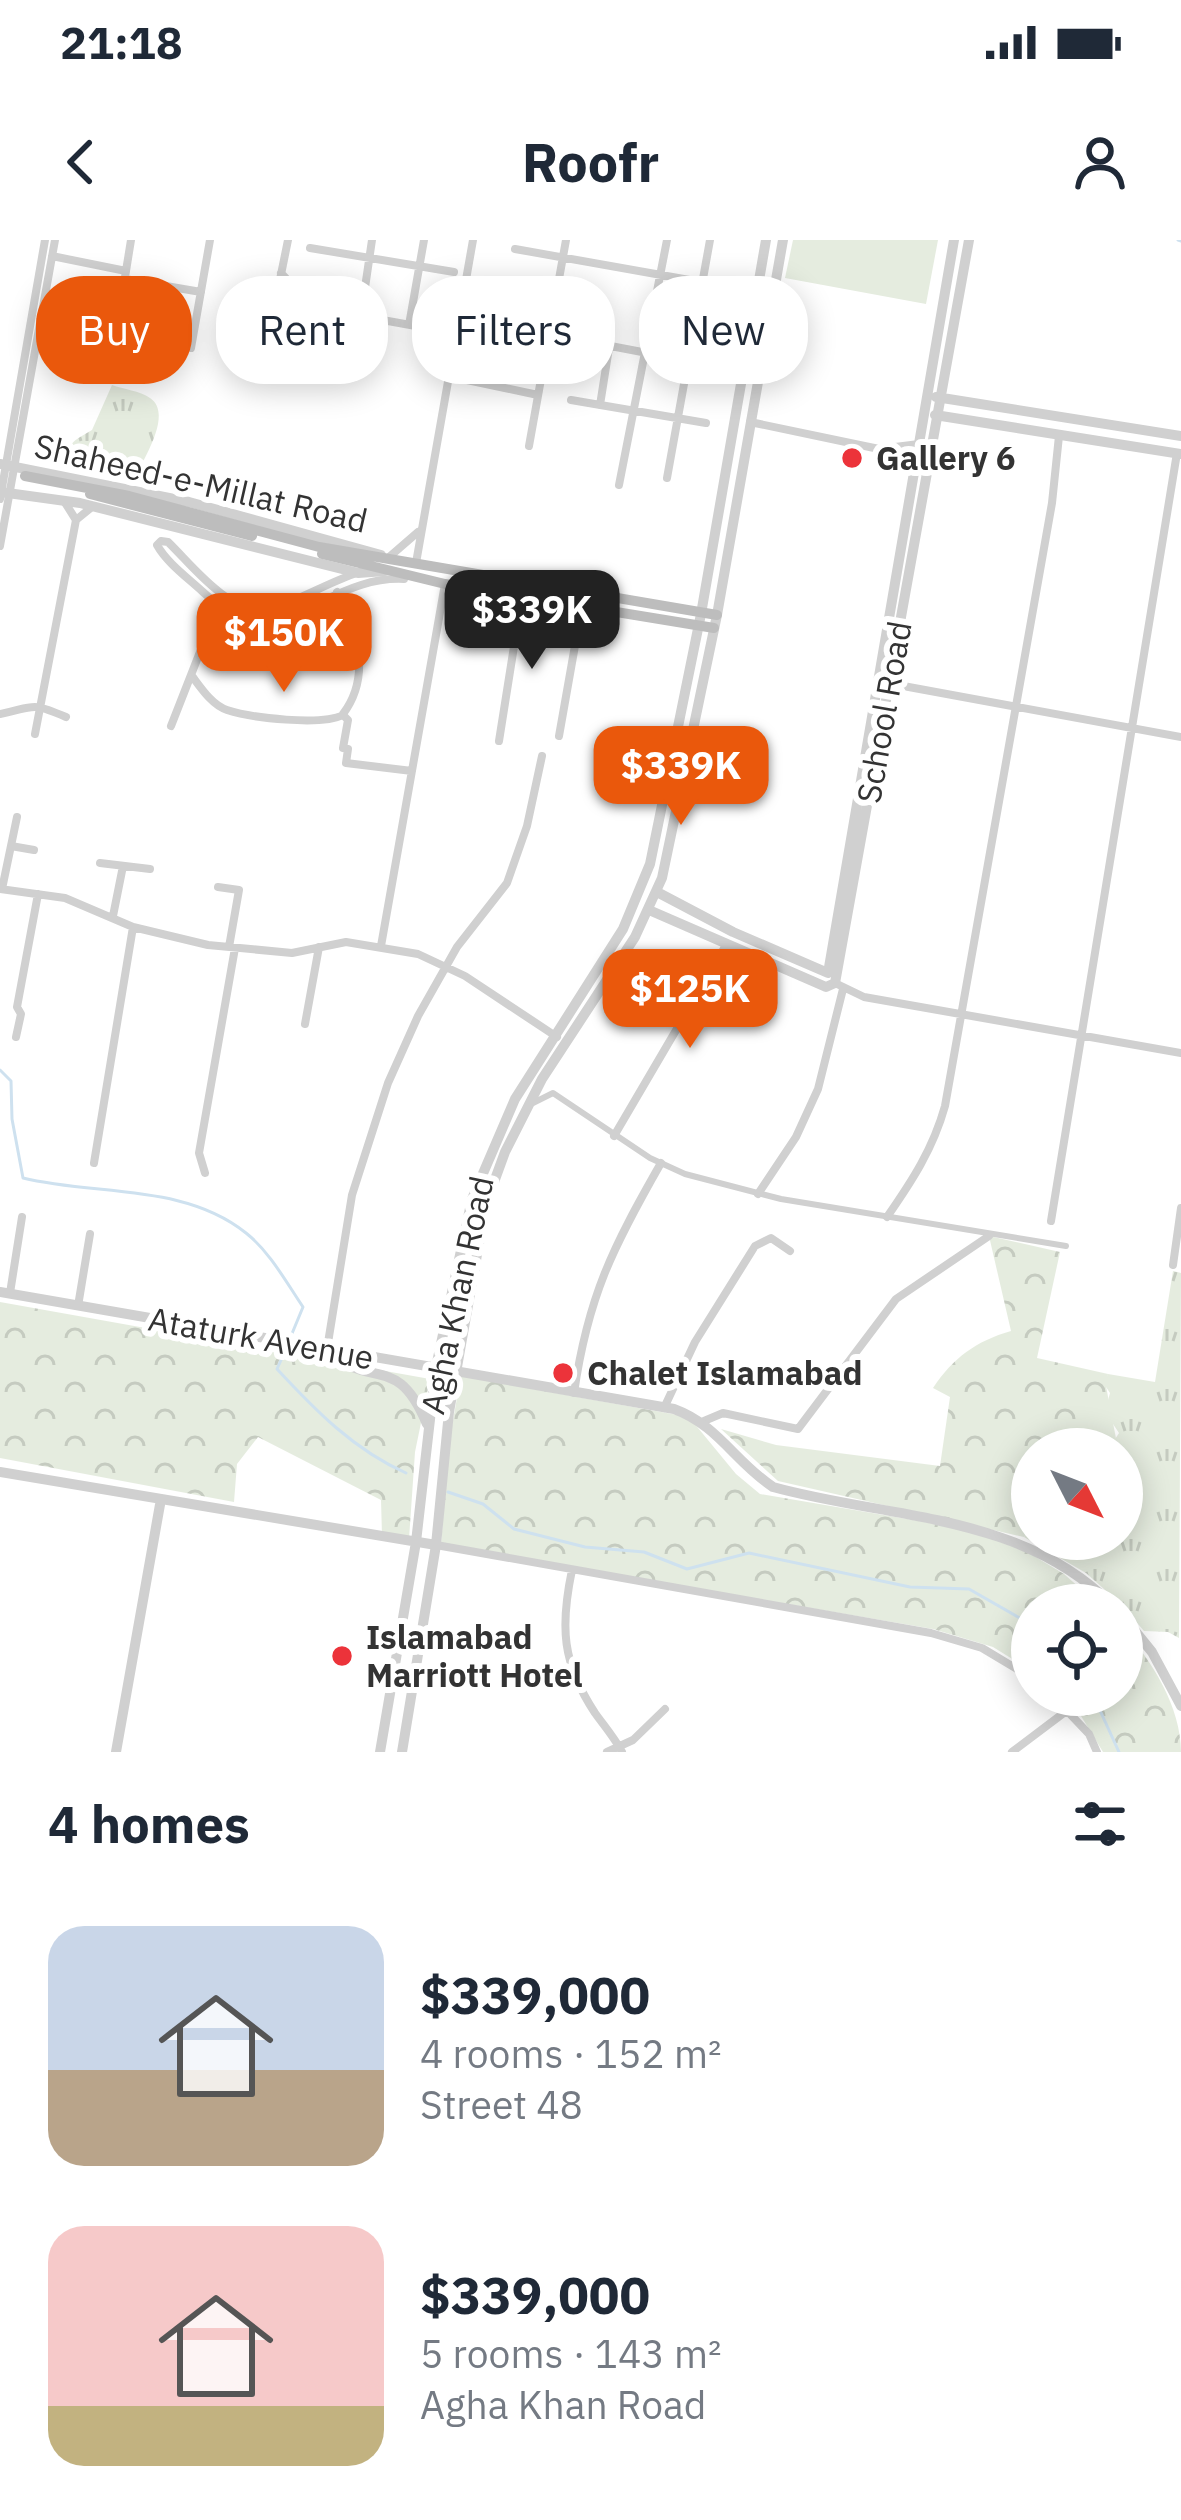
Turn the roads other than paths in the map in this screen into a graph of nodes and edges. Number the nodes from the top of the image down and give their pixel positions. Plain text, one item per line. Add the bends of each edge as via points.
1 (45, 240) edge
2 (55, 240) edge
3 (131, 240) edge
4 (210, 240) edge
5 (288, 240) edge
6 (372, 240) edge
7 (424, 240) edge
8 (473, 240) edge
9 (566, 240) edge
10 (667, 240) edge
11 (710, 240) edge
12 (766, 240) edge
13 (783, 240) edge
14 (954, 240) edge
15 (969, 240) edge
16 (310, 248) dead end
17 (515, 249) dead end
18 (52, 256) junction
19 (369, 257) junction
20 (563, 258) junction
21 (419, 266) junction
22 (454, 272) dead end
23 (125, 275) junction
24 (659, 275) junction
25 (284, 276) edge
26 (366, 276) edge
27 (466, 276) edge
28 (560, 276) edge
29 (664, 276) edge
30 (703, 276) edge
31 (760, 276) edge
32 (776, 276) edge
33 (201, 292) junction
34 (388, 321) edge
35 (409, 325) junction
36 (412, 325) edge
37 (192, 342) edge
38 (639, 382) edge
39 (447, 384) edge
40 (486, 384) edge
41 (540, 384) edge
42 (603, 384) edge
43 (686, 384) edge
44 (748, 384) edge
45 (750, 384) edge
46 (538, 395) junction
47 (934, 397) junction
48 (571, 400) dead end
49 (600, 405) junction
50 (635, 410) junction
51 (931, 414) junction
52 (679, 419) junction
53 (749, 422) junction
54 (706, 423) dead end
55 (1059, 436) junction
56 (1181, 436) edge
57 (919, 444) junction
58 (529, 446) dead end
59 (1179, 454) edge
60 (7, 465) edge
61 (667, 478) dead end
62 (24, 479) dead end
63 (619, 485) dead end
64 (3, 494) edge
65 (64, 501) junction
66 (94, 506) junction
67 (76, 520) junction
68 (421, 529) junction
69 (0, 546) edge
70 (416, 563) junction
71 (388, 564) junction
72 (437, 567) junction
73 (903, 570) junction
74 (358, 572) junction
75 (435, 582) junction
76 (338, 592) junction
77 (521, 596) junction
78 (579, 601) junction
79 (218, 606) junction
80 (700, 620) junction
81 (715, 621) junction
82 (192, 676) junction
83 (883, 682) junction
84 (39, 706) junction
85 (1014, 706) junction
86 (0, 714) edge
87 (66, 717) dead end
88 (345, 717) junction
89 (171, 726) dead end
90 (1130, 728) junction
91 (35, 734) dead end
92 (559, 736) dead end
93 (1181, 737) edge
94 (499, 741) dead end
95 (542, 756) dead end
96 (412, 771) junction
97 (16, 817) dead end
98 (11, 846) junction
99 (34, 850) dead end
100 (100, 863) dead end
101 (650, 864) junction
102 (123, 866) junction
103 (665, 868) junction
104 (150, 869) dead end
105 (218, 887) dead end
106 (1, 889) edge
107 (657, 892) junction
108 (38, 893) junction
109 (650, 910) junction
110 (113, 916) junction
111 (133, 926) junction
112 (726, 945) junction
113 (380, 946) junction
114 (320, 947) junction
115 (232, 948) junction
116 (446, 966) junction
117 (833, 983) junction
118 (961, 1015) junction
119 (305, 1024) dead end
120 (1080, 1035) junction
121 (16, 1037) dead end
122 (559, 1039) junction
123 (1181, 1053) edge
124 (528, 1105) junction
125 (614, 1136) junction
126 (94, 1163) dead end
127 (661, 1163) junction
128 (206, 1173) dead end
129 (758, 1194) junction
130 (1181, 1208) edge
131 (22, 1217) dead end
132 (887, 1217) junction
133 (1051, 1221) dead end
134 (90, 1234) dead end
135 (989, 1237) junction
136 (1066, 1246) dead end
137 (790, 1251) dead end
138 (1173, 1264) dead end
139 (5, 1293) edge
140 (78, 1306) junction
141 (323, 1348) junction
142 (436, 1367) junction
143 (457, 1371) junction
144 (574, 1393) junction
145 (664, 1408) junction
146 (704, 1421) junction
147 (428, 1427) junction
148 (0, 1472) edge
149 (160, 1499) junction
150 (416, 1542) junction
151 (436, 1546) junction
152 (572, 1570) junction
153 (1088, 1584) edge
154 (1143, 1641) edge
155 (1011, 1665) edge
156 (1181, 1706) edge
157 (665, 1709) dead end
158 (1060, 1716) edge
159 (1075, 1716) edge
160 (620, 1749) edge
161 (116, 1752) edge
162 (380, 1752) edge
163 (402, 1752) edge
164 (607, 1752) edge
165 (1012, 1752) edge
166 (1097, 1752) edge

1 - 60 street
2 - 18 street
3 - 23 street
4 - 33 street
5 - 25 street
6 - 19 street
7 - 21 street
8 - 27 street
9 - 20 street
10 - 24 street
11 - 30 street
12 - 31 street, Agha Khan Road
13 - 32 street, Agha Khan Road
14 - 47 street, School Road
15 - 47 street, School Road
16 - 19 street
17 - 20 street
18 - 23 street
18 - 60 street
19 - 21 street
19 - 26 street
20 - 24 street
20 - 28 street
21 - 22 street
21 - 35 street
23 - 33 street
24 - 29 street
33 - 37 street
34 - 35 street
35 - 36 street
38 - 50 street
39 - 68 street
40 - 46 street
41 - 46 street
42 - 49 street
43 - 52 street
44 - 80 street, Agha Khan Road
45 - 53 street, Agha Khan Road
46 - 58 street
47 - 51 street, School Road
47 - 56 street
48 - 49 street
49 - 50 street
50 - 52 street
50 - 63 street
51 - 55 street
51 - 57 street, School Road
51 - 73 street, School Road
52 - 54 street
52 - 61 street
53 - 57 street via 879,449
53 - 81 street, Agha Khan Road
55 - 59 street
55 - 85 street
57 - 73 street, School Road
59 - 90 street
60 - 64 street
60 - 71 street, Shaheed-e-Millat Road via 189,502 375,552
62 - 71 main road, Shaheed-e-Millat Road
64 - 65 street, Shaheed-e-Millat Road
64 - 69 street
65 - 66 street, Shaheed-e-Millat Road
65 - 67 street
66 - 67 street
66 - 74 street, Shaheed-e-Millat Road
67 - 84 street
68 - 70 street
68 - 71 street
70 - 71 main road, Shaheed-e-Millat Road
70 - 72 main road, Shaheed-e-Millat Road
71 - 74 street, Shaheed-e-Millat Road
71 - 75 main road, Shaheed-e-Millat Road
72 - 75 main road
72 - 78 main road, Shaheed-e-Millat Road
73 - 83 street, School Road
74 - 79 street via 274,608 251,608 161,541 159,551
75 - 76 street via 395,578
75 - 77 main road, Shaheed-e-Millat Road
75 - 96 street
76 - 79 street via 267,622
76 - 88 street via 360,650
77 - 78 main road, Shaheed-e-Millat Road
77 - 94 street
78 - 80 main road, Shaheed-e-Millat Road
78 - 92 street
79 - 82 street
80 - 81 main road, Shaheed-e-Millat Road
80 - 101 street, Agha Khan Road
81 - 103 street, Agha Khan Road
82 - 88 street via 225,709 318,722
82 - 89 street
83 - 85 street
83 - 117 street, School Road
84 - 86 street
84 - 87 street
84 - 91 street
85 - 90 street
85 - 118 street
88 - 96 street via 346,763
90 - 93 street
90 - 120 street
95 - 116 street via 507,883
96 - 113 street
97 - 98 street
98 - 99 street
98 - 106 street
100 - 102 street
101 - 103 street
101 - 122 street, Agha Khan Road
102 - 104 street
102 - 110 street
103 - 107 street, Agha Khan Road
105 - 115 street via 239,890
106 - 108 street
107 - 109 street, Agha Khan Road
107 - 117 street
108 - 110 street
108 - 121 street
109 - 112 street
109 - 122 street, Agha Khan Road
110 - 111 street
111 - 115 street
111 - 126 street
112 - 117 street
112 - 125 street
113 - 114 street
113 - 116 street
114 - 115 street
114 - 119 street
115 - 128 street via 199,1153
116 - 122 street
116 - 141 street via 400,1053 362,1160
117 - 118 street
117 - 129 street via 818,1089
118 - 120 street
118 - 132 street via 936,1137
120 - 123 street
120 - 133 street
122 - 124 street, Agha Khan Road
122 - 142 street, Agha Khan Road via 515,1099 472,1199
124 - 125 street via 553,1094
124 - 143 street, Agha Khan Road via 486,1204
125 - 127 street
127 - 129 street
127 - 144 street via 600,1278
129 - 132 street
130 - 138 street
131 - 139 street
132 - 135 street
134 - 140 street
135 - 136 street
135 - 146 street via 896,1300 798,1429 723,1413
137 - 145 street via 771,1238 755,1246
139 - 140 street, Ataturk Avenue
140 - 141 street, Ataturk Avenue
141 - 142 street, Ataturk Avenue
141 - 147 street via 353,1369 407,1386
142 - 143 street, Ataturk Avenue
142 - 147 street, Agha Khan Road
143 - 144 street, Ataturk Avenue
143 - 151 street, Agha Khan Road
144 - 145 street, Ataturk Avenue
145 - 146 street, Ataturk Avenue
146 - 153 street via 772,1487 1004,1536
147 - 150 street, Agha Khan Road
148 - 149 street
149 - 150 street
149 - 161 street
150 - 151 street
150 - 162 street, Agha Khan Road
151 - 152 street
151 - 163 street, Agha Khan Road
152 - 155 street via 931,1633
152 - 160 street via 562,1626 567,1657
154 - 156 street
157 - 160 street
158 - 165 street
159 - 166 street
160 - 164 street

